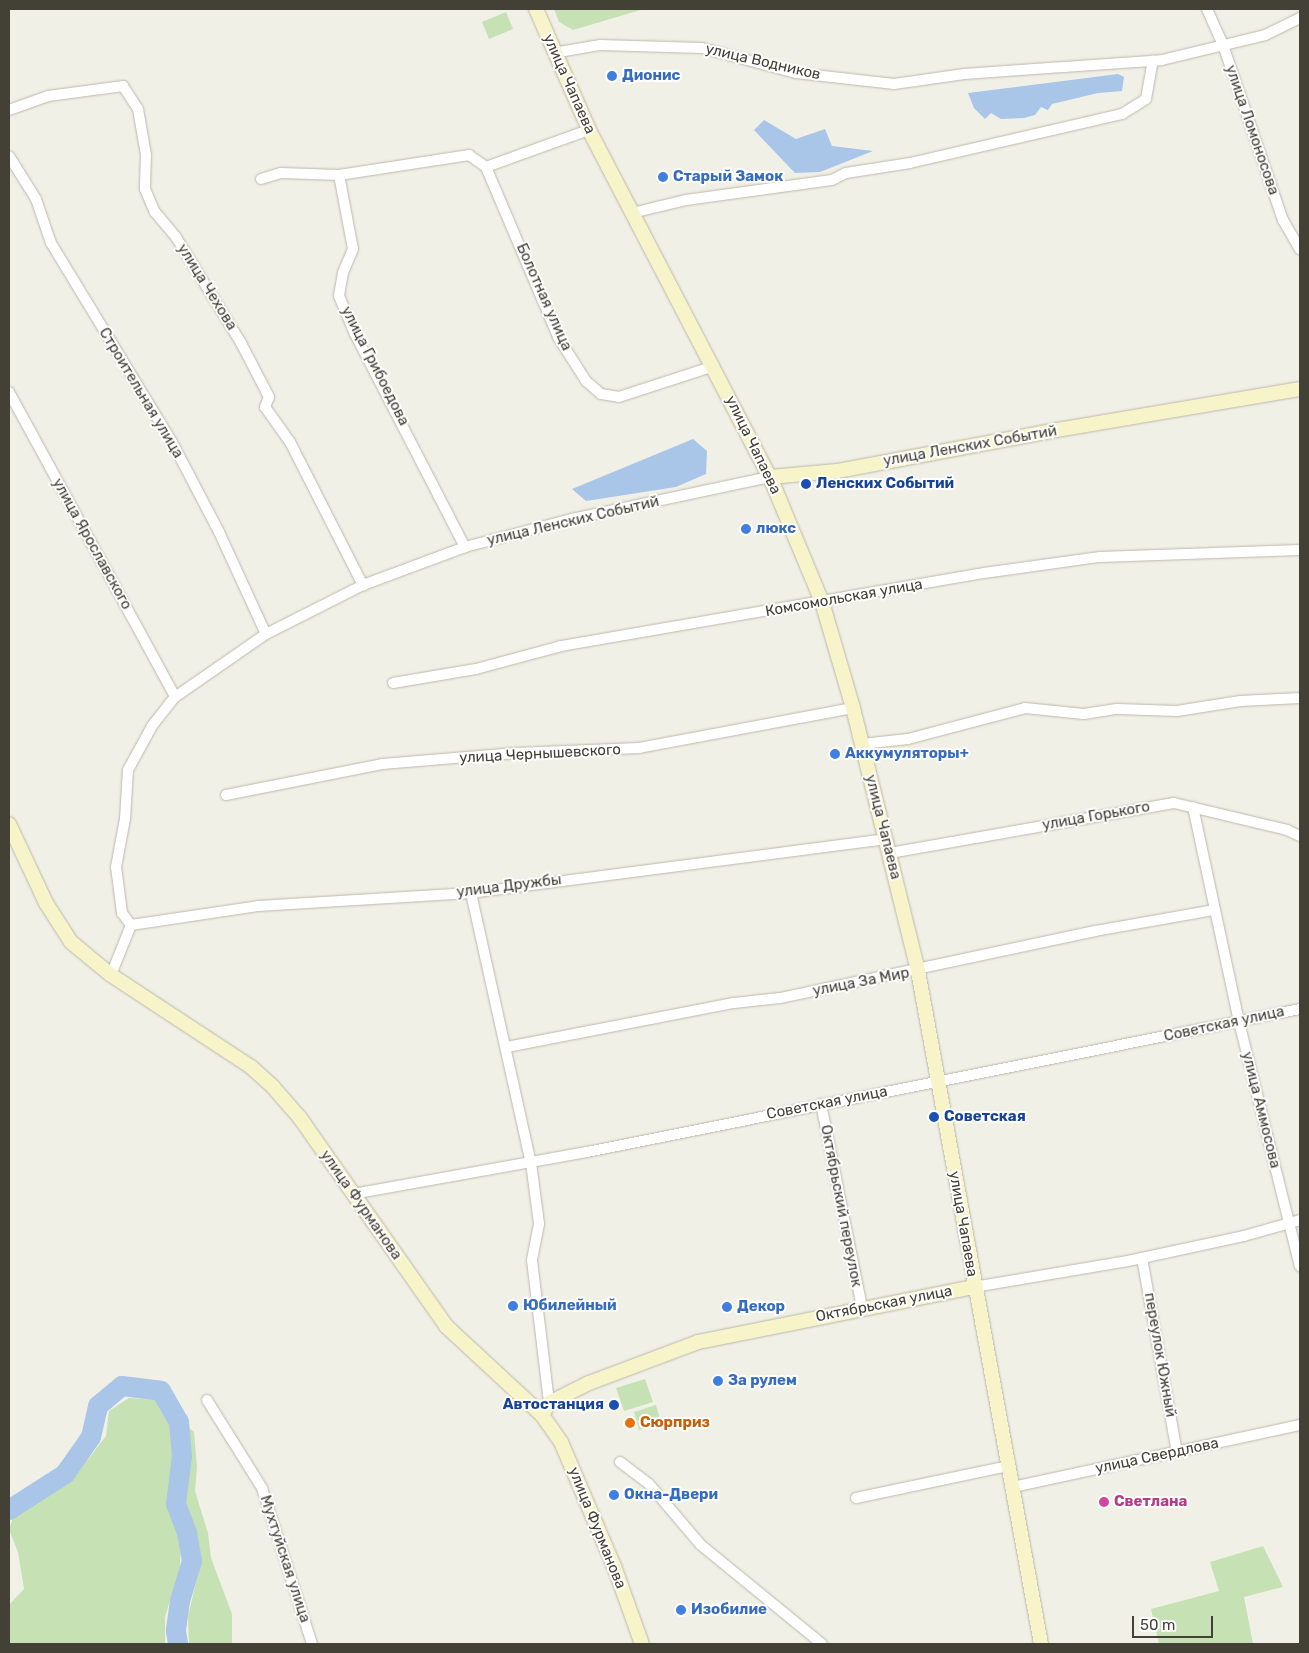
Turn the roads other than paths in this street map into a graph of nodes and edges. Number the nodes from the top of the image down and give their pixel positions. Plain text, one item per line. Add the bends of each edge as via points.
1 (536, 9) edge
2 (1207, 9) edge
3 (1300, 18) edge
4 (1223, 45) junction
5 (553, 53) junction
6 (1153, 61) junction
7 (9, 110) edge
8 (589, 130) junction
9 (9, 157) edge
10 (486, 167) junction
11 (339, 175) junction
12 (260, 179) dead end
13 (632, 213) junction
14 (1300, 249) edge
15 (714, 366) junction
16 (1300, 389) edge
17 (9, 392) edge
18 (770, 477) junction
19 (465, 547) junction
20 (1300, 550) edge
21 (363, 585) junction
22 (822, 602) junction
23 (266, 634) junction
24 (393, 683) dead end
25 (175, 697) junction
26 (1300, 698) edge
27 (853, 708) junction
28 (862, 744) junction
29 (226, 795) dead end
30 (1194, 807) junction
31 (9, 824) edge
32 (1300, 836) edge
33 (888, 846) junction
34 (471, 893) junction
35 (1214, 910) junction
36 (131, 925) junction
37 (918, 971) junction
38 (111, 975) junction
39 (1300, 1009) edge
40 (1239, 1022) junction
41 (507, 1047) junction
42 (938, 1082) junction
43 (821, 1104) junction
44 (531, 1163) junction
45 (353, 1194) junction
46 (1295, 1221) edge
47 (1142, 1258) junction
48 (1300, 1267) edge
49 (974, 1287) junction
50 (862, 1308) junction
51 (206, 1400) dead end
52 (546, 1409) junction
53 (1300, 1425) edge
54 (1177, 1452) junction
55 (620, 1462) dead end
56 (1008, 1466) junction
57 (1013, 1487) junction
58 (856, 1498) dead end
59 (312, 1644) edge
60 (642, 1644) edge
61 (822, 1644) edge
62 (1042, 1644) edge

1 - 5 main road, улица Чапаева
2 - 4 street, улица Ломоносова
3 - 4 street, улица Водников via 1265,35
4 - 6 street, улица Водников via 1195,55
4 - 14 street, улица Ломоносова via 1283,220
5 - 6 street, улица Водников via 600,45 702,48 796,73 894,84 964,74
5 - 8 main road, улица Чапаева
6 - 13 street via 1146,99 1122,114 910,163 846,173 832,180 705,197
7 - 21 street, улица Чехова via 48,96 123,86 138,109 146,155 145,189 155,212 176,237 242,343 269,397 265,408 290,442
8 - 10 street
8 - 13 main road, улица Чапаева
9 - 23 street, Строительная улица via 36,199 51,243 172,442
10 - 11 street via 469,155
10 - 15 street, Болотная улица via 558,337 586,381 601,394 620,397
11 - 12 street via 282,173
11 - 19 street, улица Грибоедова via 353,249 343,272 339,296
13 - 15 main road, улица Чапаева
15 - 18 main road, улица Чапаева
16 - 18 main road, улица Ленских Событий via 838,471
17 - 25 street, улица Ярославского
18 - 19 street, улица Ленских Событий via 572,519
18 - 22 main road, улица Чапаева
19 - 21 street, улица Ленских Событий
20 - 22 street, Комсомольская улица via 1100,557
21 - 23 street, улица Ленских Событий
22 - 24 street, Комсомольская улица via 562,646 476,669
22 - 27 main road, улица Чапаева
23 - 25 street, улица Ленских Событий
25 - 36 street, улица Ленских Событий via 152,726 128,770 125,818 116,868 122,913
26 - 28 street via 1240,701 1178,711 1116,708 1084,714 1025,708 908,739
27 - 28 main road, улица Чапаева
27 - 29 street, улица Чернышевского via 640,748 516,753 382,764
28 - 33 main road, улица Чапаева
30 - 32 street, улица Горького
30 - 33 street, улица Горького via 1174,803
30 - 35 street, улица Аммосова
31 - 38 main road, улица Фурманова via 46,902 71,942
33 - 34 street, улица Дружбы
33 - 37 main road, улица Чапаева
34 - 36 street, улица Дружбы via 258,906
34 - 41 street
35 - 37 street, улица За Мир via 1095,931
35 - 40 street, улица Аммосова
36 - 38 street
37 - 41 street, улица За Мир
37 - 42 main road, улица Чапаева
38 - 45 main road, улица Фурманова via 252,1067 300,1118
39 - 40 street, Советская улица
40 - 42 street, Советская улица
40 - 46 street, улица Аммосова
41 - 44 street
42 - 43 street, Советская улица
42 - 49 main road, улица Чапаева
43 - 44 street, Советская улица
43 - 50 street, Октябрьский переулок
44 - 45 street, Советская улица
44 - 52 street via 539,1224 532,1260
45 - 52 main road, улица Фурманова via 446,1326
46 - 47 street, Октябрьская улица via 1244,1236
46 - 48 street, улица Аммосова
47 - 49 street, Октябрьская улица
47 - 54 street, переулок Южный
49 - 50 main road, Октябрьская улица
49 - 56 main road, улица Чапаева
50 - 52 main road, Октябрьская улица via 698,1342 589,1383
51 - 59 street, Мухтуйская улица via 262,1488
52 - 60 main road, улица Фурманова via 614,1566
53 - 54 street, улица Свердлова
54 - 57 street, улица Свердлова
55 - 61 street via 649,1484 701,1545
56 - 57 main road, улица Чапаева
56 - 58 street
57 - 62 main road, улица Чапаева

